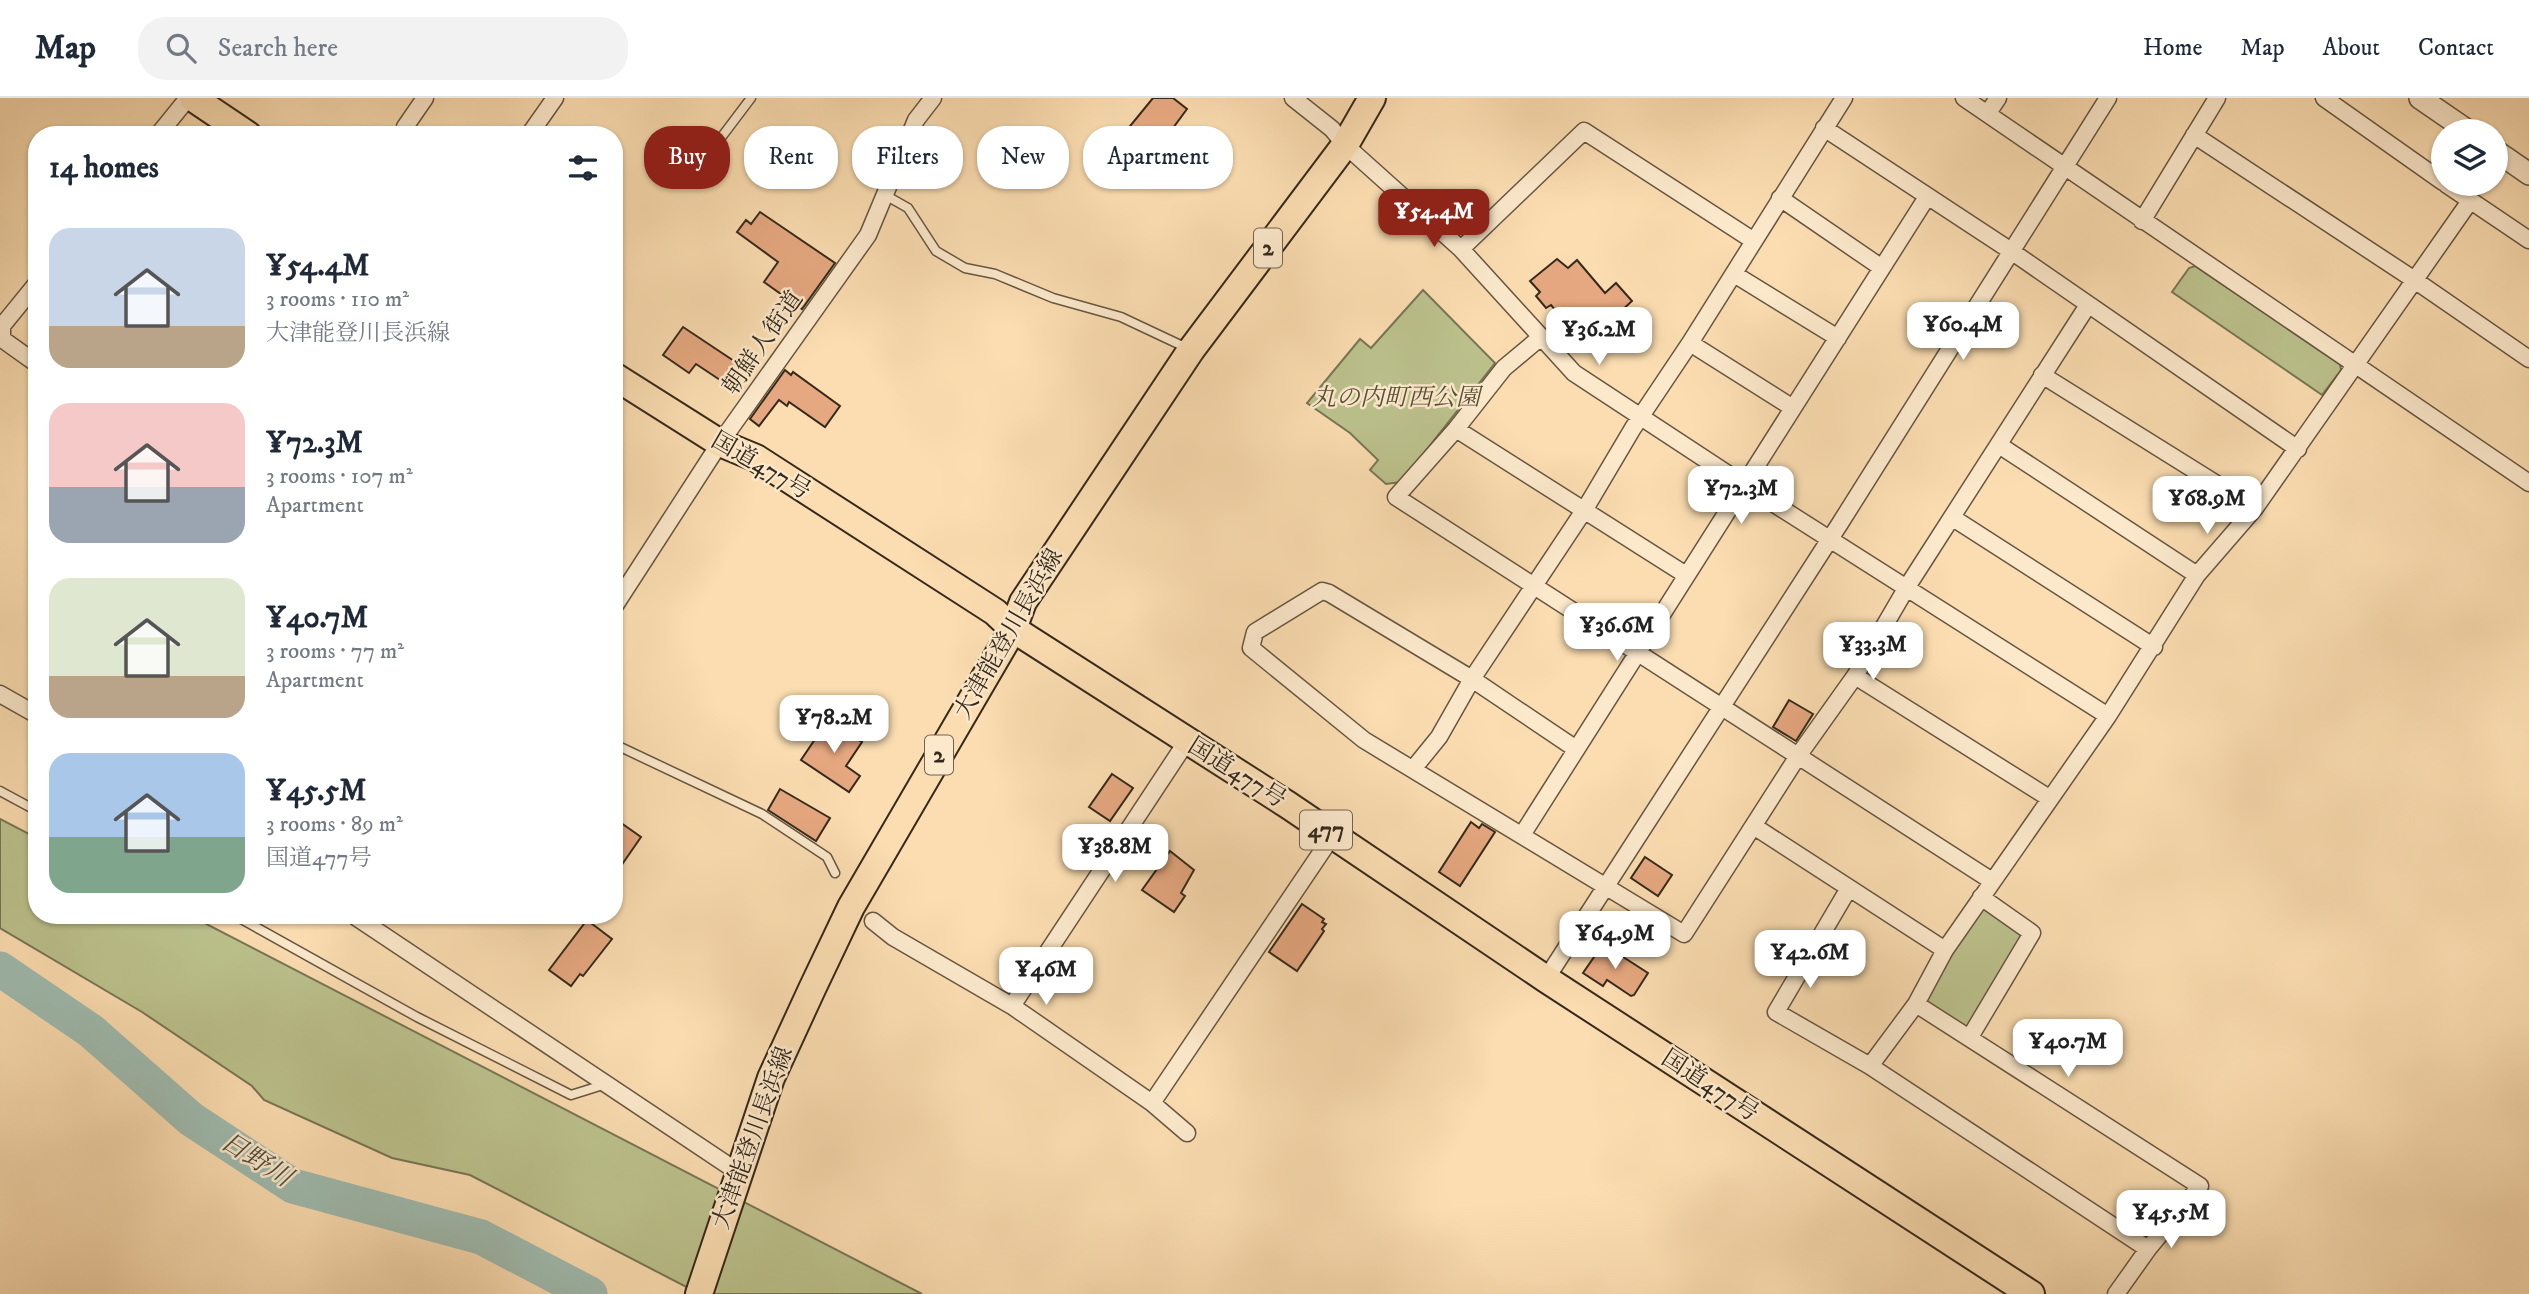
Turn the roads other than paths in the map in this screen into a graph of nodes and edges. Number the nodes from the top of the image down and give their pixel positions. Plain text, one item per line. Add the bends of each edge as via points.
1 (193, 98) edge
2 (425, 98) edge
3 (555, 98) edge
4 (751, 98) edge
5 (933, 98) edge
6 (1293, 98) edge
7 (1373, 98) edge
8 (1844, 98) edge
9 (1964, 98) edge
10 (1998, 98) edge
11 (2108, 98) edge
12 (2217, 98) edge
13 (2324, 98) edge
14 (2420, 98) edge
15 (1988, 113) junction
16 (2451, 119) edge
17 (167, 126) edge
18 (234, 126) edge
19 (406, 126) edge
20 (535, 126) edge
21 (729, 126) edge
22 (1824, 128) junction
23 (2194, 135) junction
24 (1345, 145) junction
25 (2508, 159) edge
26 (2065, 166) junction
27 (2431, 174) edge
28 (2529, 174) edge
29 (885, 195) junction
30 (2463, 196) edge
31 (1927, 197) junction
32 (1780, 198) junction
33 (2470, 201) junction
34 (2142, 221) junction
35 (2529, 240) edge
36 (1754, 241) junction
37 (1461, 249) junction
38 (2011, 251) junction
39 (1882, 268) junction
40 (1734, 274) junction
41 (2413, 279) junction
42 (28, 294) edge
43 (2088, 305) junction
44 (1541, 337) junction
45 (1838, 338) junction
46 (1, 339) edge
47 (1690, 343) junction
48 (1191, 350) junction
49 (28, 358) edge
50 (2529, 359) edge
51 (2357, 365) junction
52 (2042, 375) junction
53 (623, 382) edge
54 (1793, 408) junction
55 (1640, 417) junction
56 (1456, 429) junction
57 (720, 443) junction
58 (1999, 445) junction
59 (2298, 449) junction
60 (2529, 483) edge
61 (1746, 486) junction
62 (2255, 508) junction
63 (1585, 509) junction
64 (1953, 518) junction
65 (1830, 537) junction
66 (1686, 575) junction
67 (2197, 575) junction
68 (1534, 587) junction
69 (1907, 587) junction
70 (623, 593) edge
71 (1013, 629) junction
72 (2154, 647) junction
73 (1638, 655) junction
74 (1855, 676) junction
75 (1472, 679) junction
76 (0, 694) edge
77 (1721, 707) junction
78 (28, 710) edge
79 (2108, 716) junction
80 (1187, 741) junction
81 (623, 748) edge
82 (1576, 749) junction
83 (1798, 756) junction
84 (1413, 769) junction
85 (0, 791) edge
86 (2049, 798) junction
87 (28, 806) edge
88 (1755, 827) junction
89 (1333, 835) junction
90 (1522, 835) junction
91 (835, 873) dead end
92 (1992, 881) junction
93 (1606, 888) junction
94 (1849, 888) junction
95 (1981, 897) junction
96 (873, 921) dead end
97 (250, 924) edge
98 (374, 924) edge
99 (1945, 950) junction
100 (1546, 979) junction
101 (1916, 1004) junction
102 (1012, 1006) junction
103 (1970, 1037) junction
104 (1870, 1066) junction
105 (606, 1084) junction
106 (1152, 1103) junction
107 (1187, 1133) dead end
108 (736, 1179) junction
109 (2148, 1249) junction
110 (699, 1294) edge
111 (2031, 1294) edge
112 (2116, 1294) edge

1 - 17 street
1 - 18 main road
2 - 19 street
3 - 20 street
4 - 21 lane
5 - 29 street, 朝鮮人街道 via 916,120
6 - 24 street
7 - 24 main road, 大津能登川長浜線 / 2
8 - 22 street
9 - 15 street
10 - 15 street
11 - 26 street
12 - 23 street
13 - 27 street
14 - 16 street
15 - 26 street
22 - 31 street
22 - 32 street
23 - 34 street
23 - 41 street
24 - 37 street
24 - 48 main road, 大津能登川長浜線 / 2
25 - 28 street
26 - 34 street
26 - 38 street
29 - 48 lane via 908,208 936,251 965,268 1121,317
29 - 57 street, 朝鮮人街道 via 868,235
30 - 33 street
31 - 38 street
31 - 39 street
32 - 36 street
32 - 39 street
33 - 35 street
33 - 41 street
34 - 51 street
36 - 37 street via 1584,131
36 - 40 street
37 - 44 street
38 - 43 street
38 - 65 street
39 - 45 street
40 - 45 street
40 - 47 street
41 - 50 street
41 - 51 street
42 - 46 street via 2,326
43 - 52 street
43 - 59 street
44 - 55 street via 1574,373
44 - 56 street via 1504,368
45 - 54 street
46 - 49 street
47 - 54 street
47 - 55 street
48 - 71 main road, 大津能登川長浜線 / 2 via 1023,602
51 - 59 street
51 - 60 street
52 - 58 street
52 - 62 street
53 - 57 main road, 国道477号 / 477
54 - 61 street
55 - 61 street
55 - 63 street
56 - 63 street
56 - 68 street via 1396,497
57 - 70 street, 朝鮮人街道
57 - 71 main road, 国道477号 / 477 via 756,458 995,612
58 - 64 street
58 - 67 street
59 - 62 street
61 - 65 street
61 - 66 street
62 - 67 street
63 - 66 street
63 - 68 street
64 - 69 street
64 - 72 street
65 - 69 street
65 - 77 street
66 - 73 street
67 - 72 street
68 - 73 street
68 - 75 street
69 - 74 street
69 - 79 street
71 - 80 main road, 国道477号 / 477
71 - 108 main road, 大津能登川長浜線 / 2 via 851,907 771,1078
72 - 79 street
73 - 77 street
73 - 82 street
74 - 83 street
74 - 86 street
75 - 82 street
75 - 84 street via 1439,737
75 - 84 street via 1322,591 1255,632 1251,648 1364,740
76 - 78 street
77 - 83 street
77 - 93 street
79 - 86 street
80 - 89 main road, 国道477号 / 477
80 - 102 street
81 - 91 lane via 762,814 827,857
82 - 90 street
83 - 88 street
83 - 92 street
84 - 90 street
85 - 87 lane
86 - 92 street
88 - 93 street via 1684,934
88 - 94 street
89 - 100 main road, 国道477号 / 477
89 - 106 street
90 - 93 street
92 - 95 street
93 - 100 street
94 - 99 street
94 - 104 street via 1776,1012
95 - 99 street
95 - 103 street via 2032,933
96 - 102 street
97 - 105 lane via 417,1017 571,1095
98 - 105 street
99 - 101 street
100 - 111 main road, 国道477号 / 477
101 - 103 street
101 - 104 street
102 - 106 street
103 - 109 street via 2200,1186
104 - 109 street
105 - 108 street
106 - 107 street
108 - 110 main road, 大津能登川長浜線 / 2
109 - 112 street

